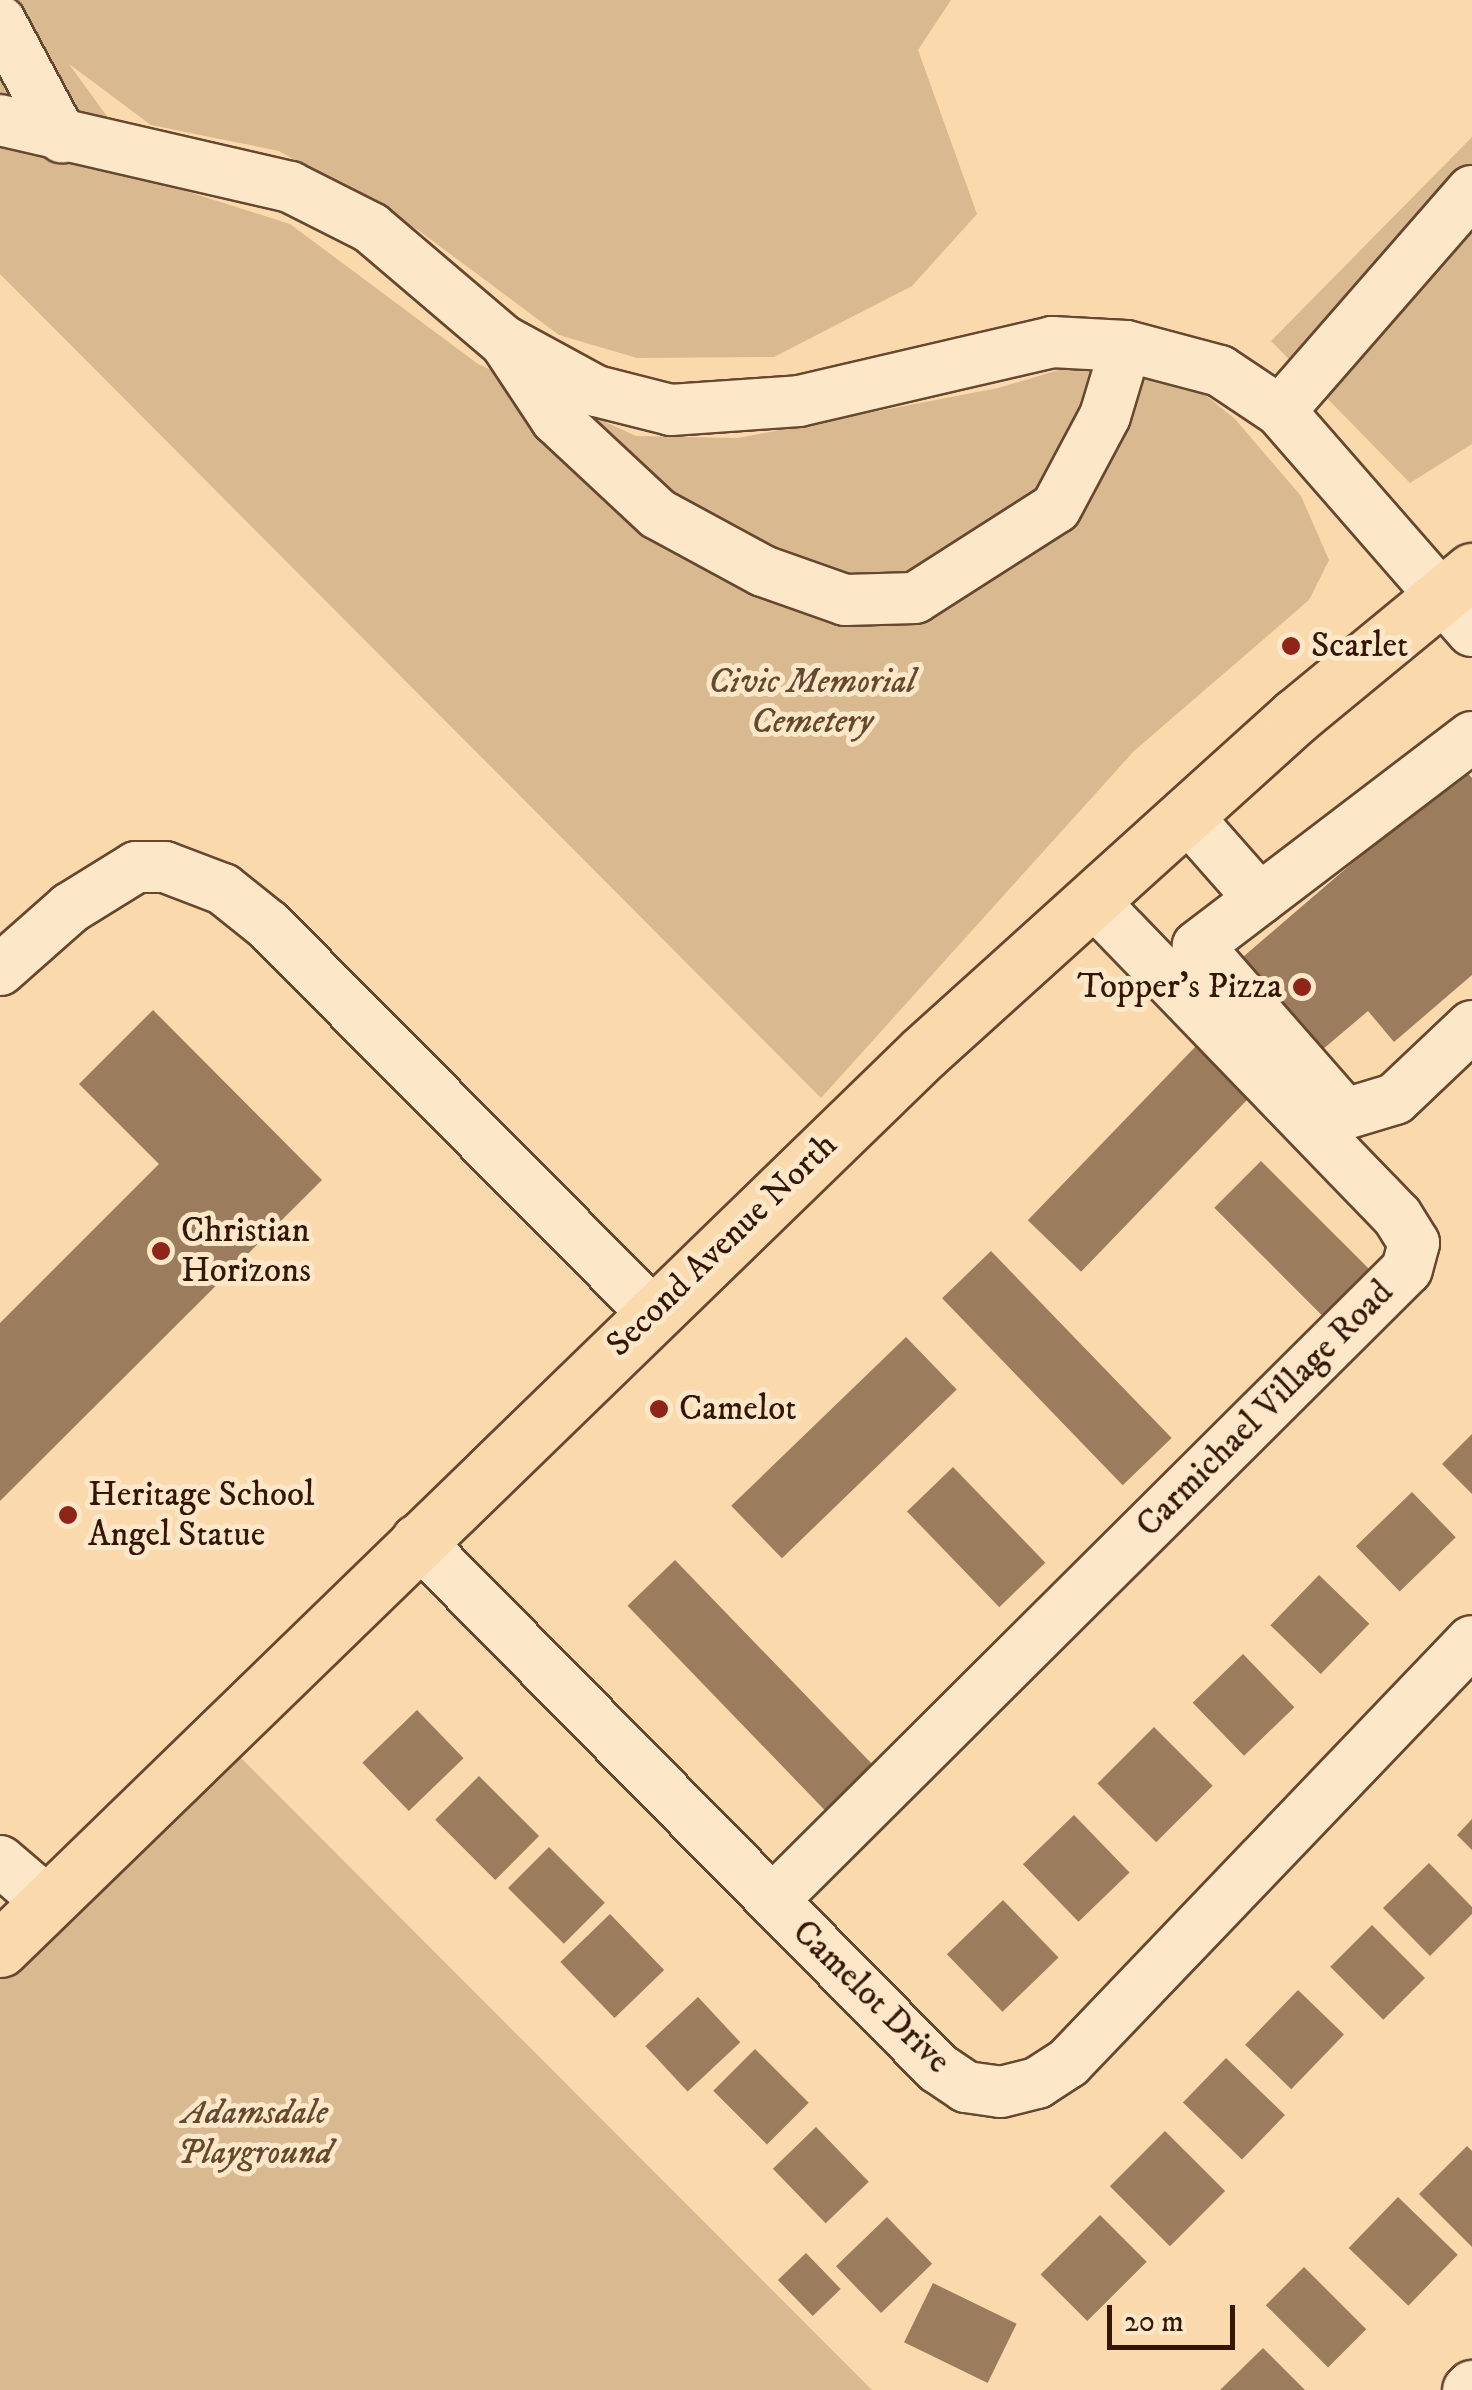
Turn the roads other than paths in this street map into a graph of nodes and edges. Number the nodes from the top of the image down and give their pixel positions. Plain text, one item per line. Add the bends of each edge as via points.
1 (0, 21) edge
2 (0, 120) edge
3 (62, 138) junction
4 (1472, 191) edge
5 (504, 341) junction
6 (1126, 346) junction
7 (1280, 411) junction
8 (1462, 599) edge
9 (1472, 736) edge
10 (1185, 814) junction
11 (1260, 899) junction
12 (1093, 901) junction
13 (0, 970) edge
14 (1472, 1026) edge
15 (652, 1312) junction
16 (418, 1540) junction
17 (1472, 1642) edge
18 (0, 1861) edge
19 (773, 1900) junction
20 (48, 1902) junction
21 (0, 1950) edge

1 - 3 street
2 - 3 street
3 - 5 street via 290,187 371,228
4 - 7 street
5 - 6 street via 596,390 671,410 799,401 1052,342
5 - 6 street via 556,419 658,514 762,571 844,600 915,598 1056,508 1104,416
6 - 7 street via 1220,371
7 - 8 street
8 - 10 main road, Second Avenue North
9 - 11 street
10 - 11 street
10 - 12 main road, Second Avenue North
11 - 14 street via 1198,946 1345,1114 1395,1098
12 - 15 main road, Second Avenue North
12 - 19 street, Carmichael Village Road via 1397,1216 1414,1243 1406,1268
13 - 15 street via 70,908 136,868 164,867 224,889 268,925
15 - 16 main road, Second Avenue North
16 - 19 street, Camelot Drive
16 - 20 main road, Second Avenue North
17 - 19 street, Camelot Drive via 1068,2063 1038,2083 1001,2092 966,2087 938,2068
18 - 20 street
20 - 21 main road, Second Avenue North

